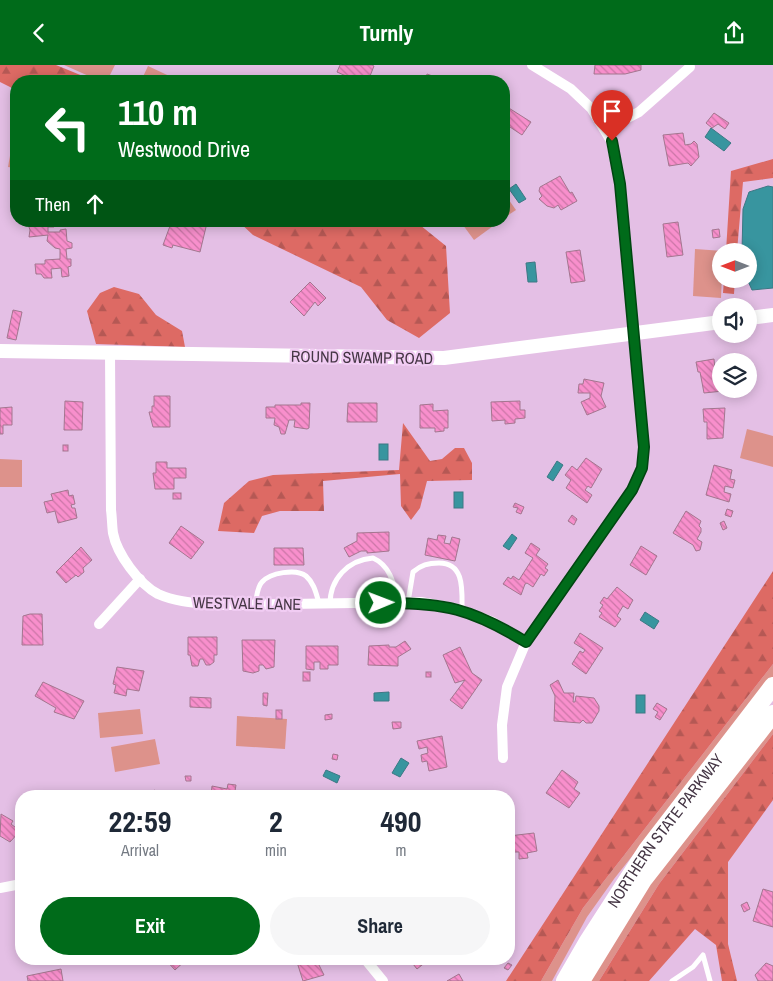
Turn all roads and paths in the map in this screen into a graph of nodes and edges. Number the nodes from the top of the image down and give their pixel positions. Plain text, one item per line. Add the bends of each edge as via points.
1 (532, 65) edge
2 (690, 67) dead end
3 (606, 129) junction
4 (773, 315) edge
5 (757, 317) edge
6 (712, 323) edge
7 (634, 334) junction
8 (0, 351) edge
9 (110, 353) junction
10 (140, 579) junction
11 (403, 603) junction
12 (325, 604) junction
13 (255, 605) junction
14 (462, 610) junction
15 (99, 624) dead end
16 (526, 642) junction
17 (773, 686) edge
18 (773, 714) edge
19 (504, 758) dead end
20 (15, 885) edge
21 (0, 888) edge
22 (370, 965) edge
23 (383, 981) edge
24 (566, 981) edge
25 (581, 981) edge
26 (672, 981) edge
27 (710, 981) edge

1 - 3 street via 571,89 591,108
2 - 3 street via 639,111
3 - 7 street via 612,141 620,184
4 - 5 street
6 - 7 street, ROUND SWAMP ROAD
7 - 9 street, ROUND SWAMP ROAD via 444,358
7 - 16 street via 644,447 642,468 632,490
8 - 9 street, ROUND SWAMP ROAD
9 - 10 street, WESTVALE LANE via 113,535 122,555
10 - 13 street, WESTVALE LANE via 157,593 185,602
10 - 15 street
11 - 12 street, WESTVALE LANE
11 - 12 lane via 386,568 373,559 361,559 336,579
11 - 14 street, WESTVALE LANE via 421,602
11 - 14 lane via 413,572 419,566 442,563 458,571
12 - 13 street, WESTVALE LANE
12 - 13 lane via 311,581 297,572 268,577 261,583
14 - 16 street, WESTVALE LANE via 492,622
16 - 19 street via 507,687 502,725
17 - 24 highway, NORTHERN STATE PARKWAY via 646,850
18 - 25 highway, NORTHERN STATE PARKWAY via 643,880
20 - 21 street
22 - 23 street
26 - 27 lane via 693,967 703,955

